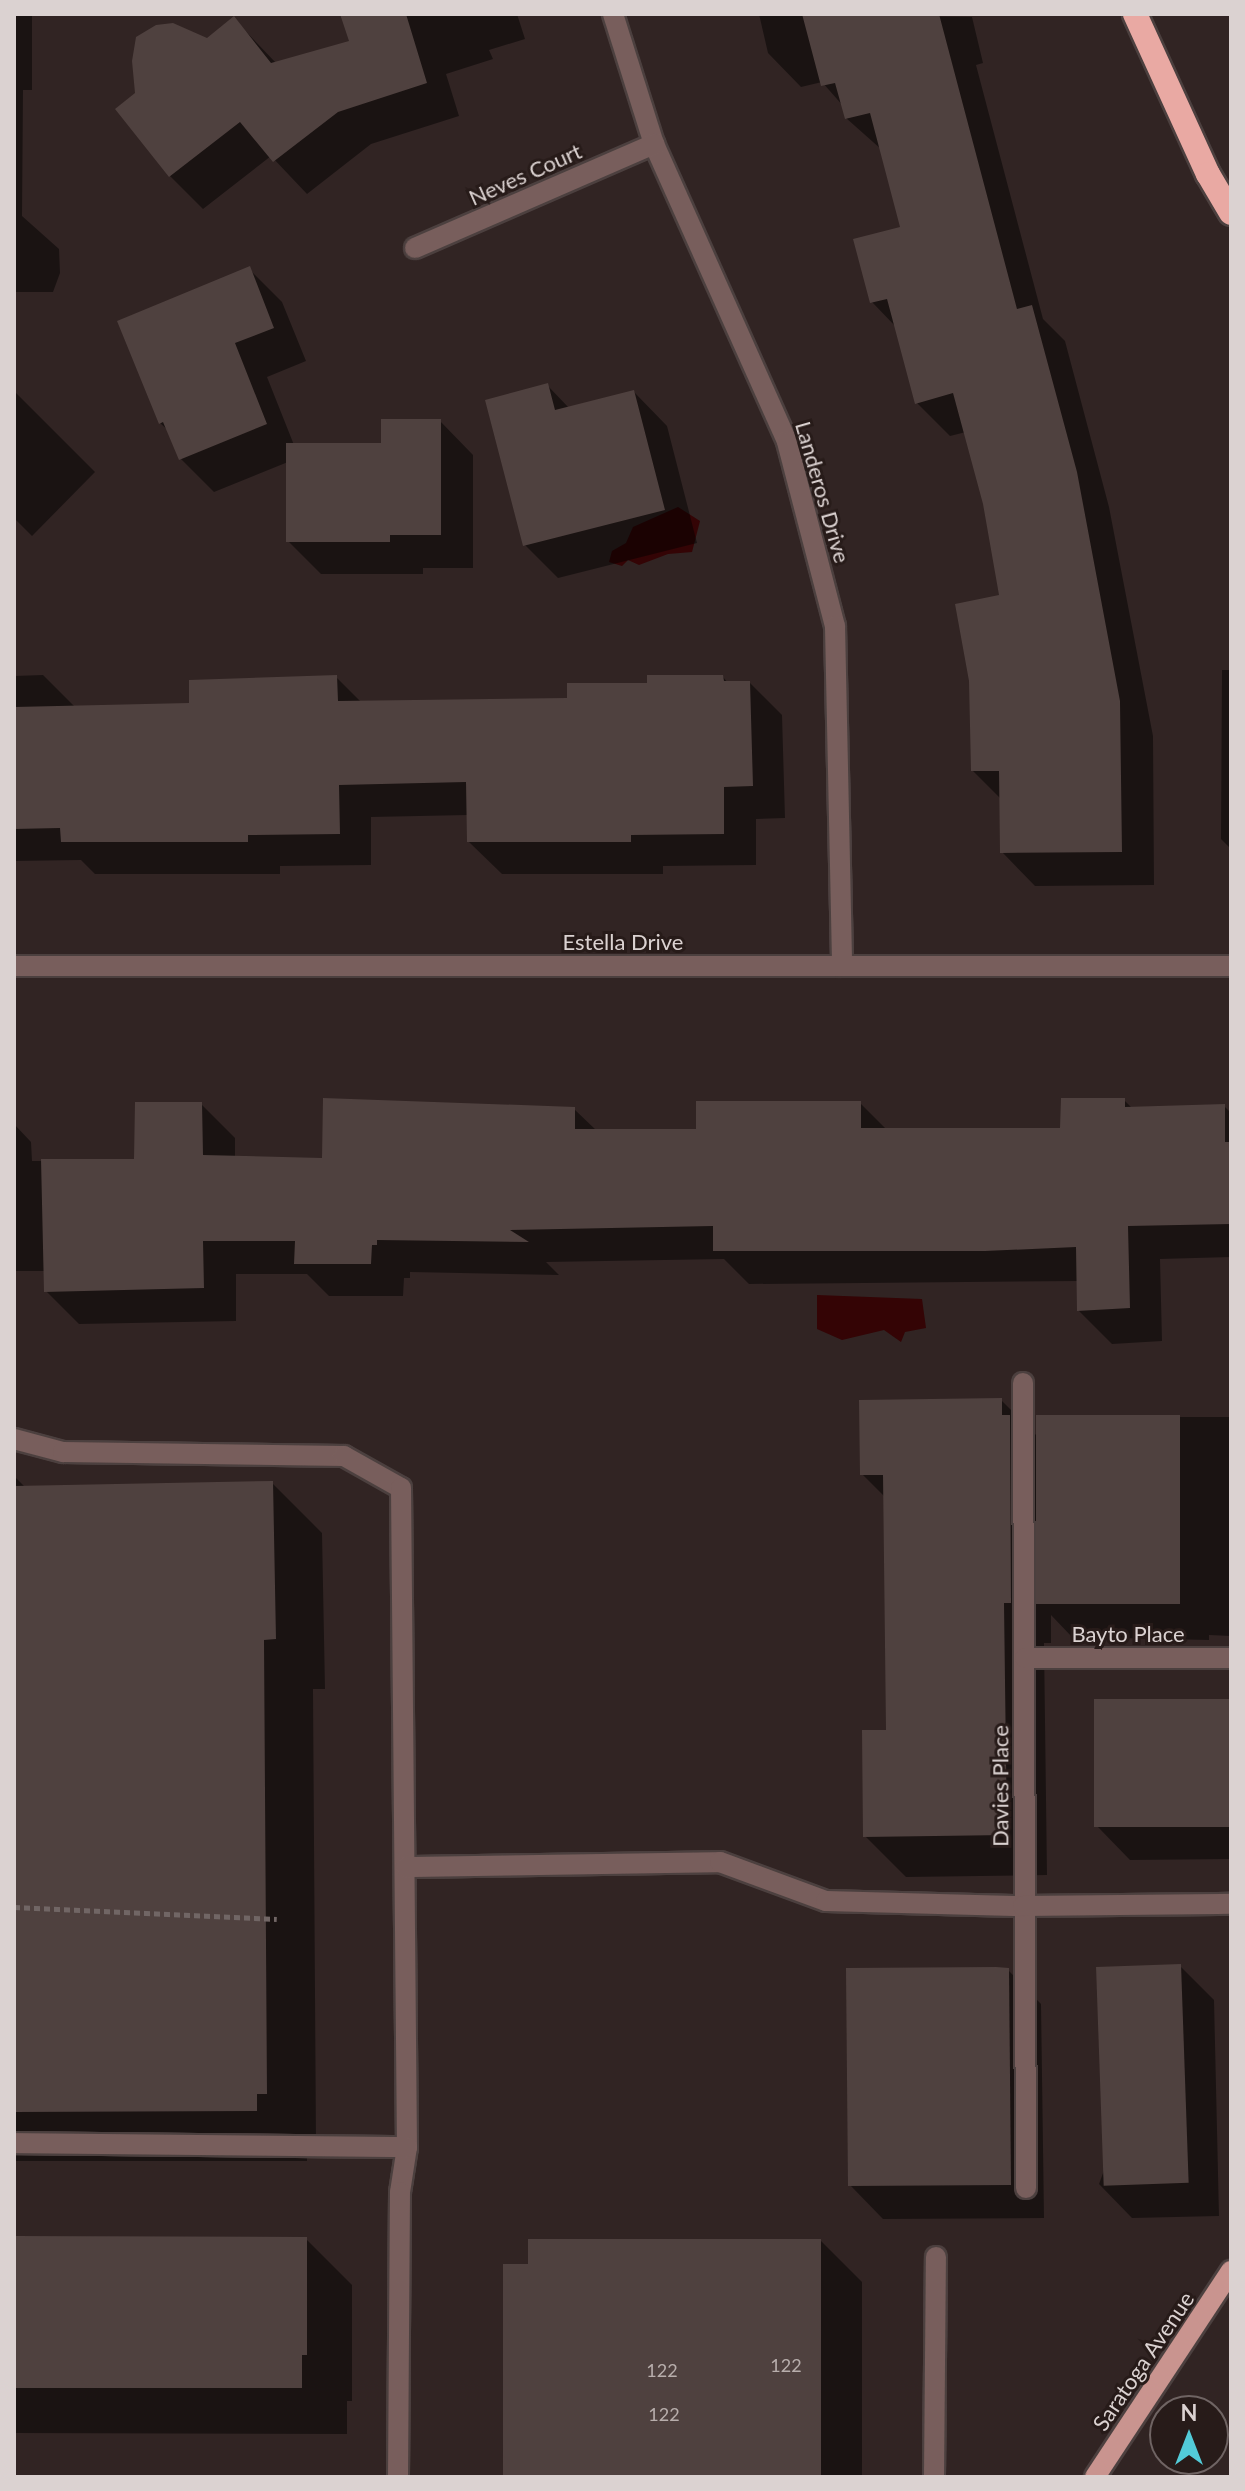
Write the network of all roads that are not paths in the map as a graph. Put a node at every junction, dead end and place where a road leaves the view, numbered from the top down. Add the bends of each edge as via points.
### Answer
1 (613, 14) edge
2 (1135, 14) edge
3 (654, 144) junction
4 (1231, 213) edge
5 (415, 248) dead end
6 (14, 966) edge
7 (842, 966) junction
8 (1231, 966) edge
9 (1023, 1383) dead end
10 (14, 1439) edge
11 (1025, 1658) junction
12 (1231, 1658) edge
13 (406, 1867) junction
14 (1231, 1904) edge
15 (1023, 1906) junction
16 (14, 2143) edge
17 (407, 2147) junction
18 (1026, 2188) dead end
19 (936, 2257) dead end
20 (1231, 2271) edge
21 (398, 2477) edge
22 (934, 2477) edge
23 (1095, 2477) edge

1 - 3 street, Landeros Drive
2 - 4 highway
3 - 5 street, Neves Court
3 - 7 street, Landeros Drive via 787,442 835,626
6 - 7 street, Estella Drive
7 - 8 street, Estella Drive
9 - 11 street, Davies Place
10 - 13 street via 63,1452 344,1456 401,1488
11 - 12 street, Bayto Place
11 - 15 street, Davies Place
13 - 15 street via 720,1862 826,1901
13 - 17 street
14 - 15 street
15 - 18 street, Davies Place
16 - 17 street
17 - 21 street via 400,2192
19 - 22 street
20 - 23 main road, Saratoga Avenue

